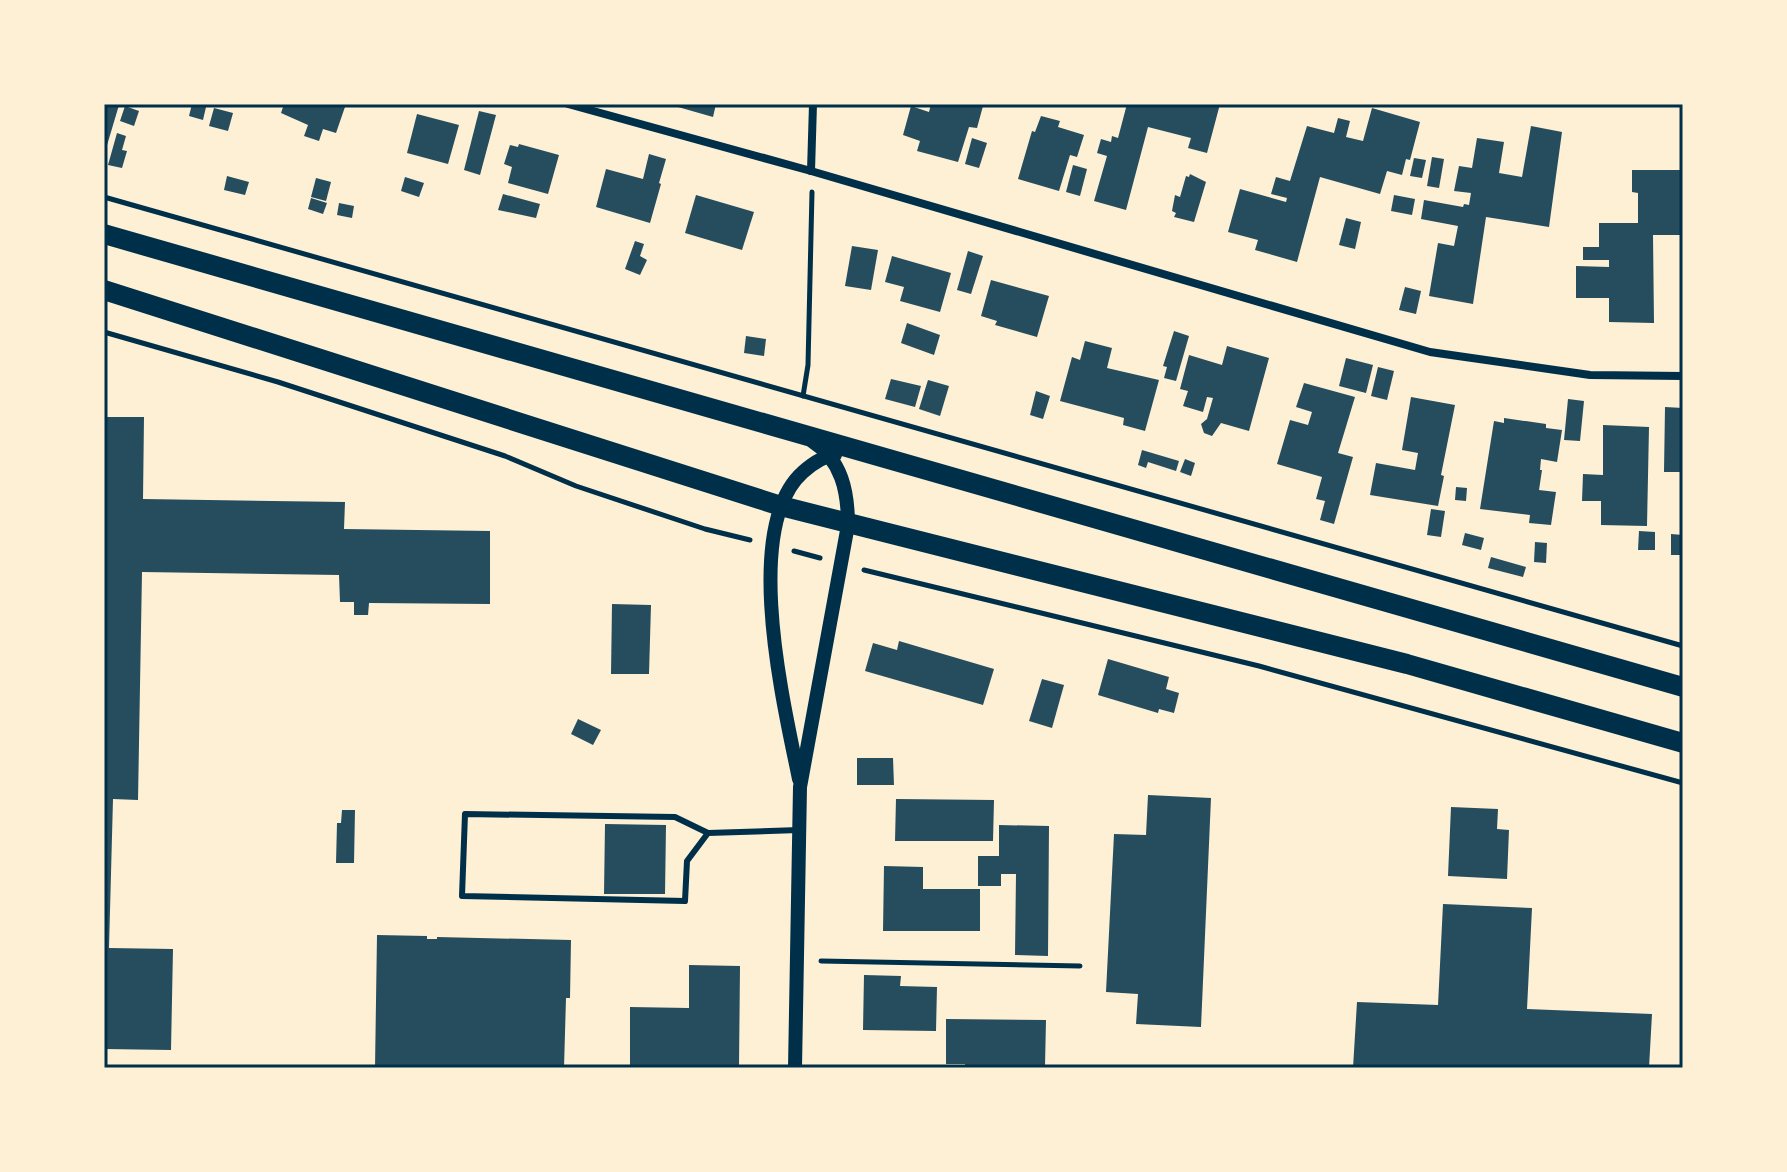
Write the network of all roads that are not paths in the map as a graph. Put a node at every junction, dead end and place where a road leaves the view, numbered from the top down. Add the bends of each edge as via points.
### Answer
1 (568, 104) edge
2 (813, 104) edge
3 (811, 171) junction
4 (104, 234) edge
5 (104, 290) edge
6 (1683, 376) edge
7 (803, 436) junction
8 (829, 455) junction
9 (874, 456) junction
10 (781, 506) junction
11 (848, 525) junction
12 (1683, 687) edge
13 (1683, 743) edge
14 (800, 787) junction
15 (799, 830) junction
16 (708, 833) junction
17 (795, 1068) edge

1 - 3 street
2 - 3 street
3 - 6 street via 1430,352 1590,375
4 - 7 main road
5 - 10 main road
7 - 8 street
7 - 9 main road
8 - 9 street
8 - 10 street via 793,481
8 - 11 street via 848,498
9 - 12 main road
10 - 11 main road
10 - 14 street via 770,545 777,669
11 - 13 main road via 1407,664
11 - 14 street
14 - 15 street
15 - 16 lane
15 - 17 street
16 - 16 lane via 675,817 465,814 462,896 685,901 687,861

